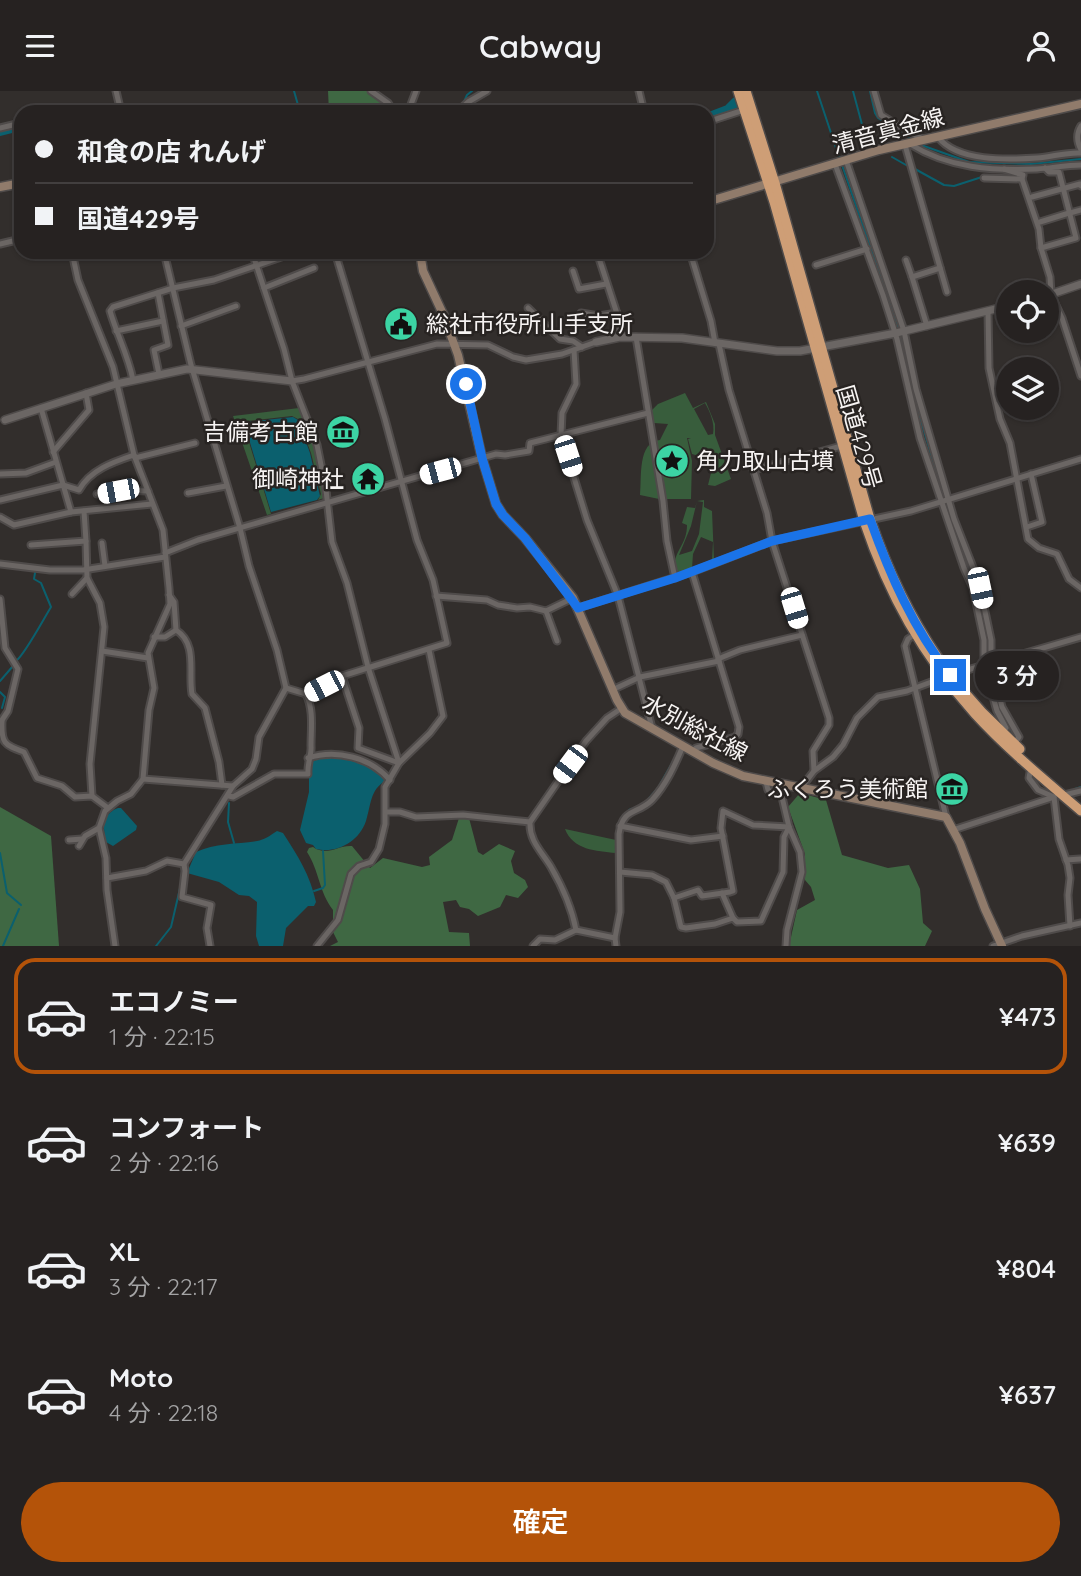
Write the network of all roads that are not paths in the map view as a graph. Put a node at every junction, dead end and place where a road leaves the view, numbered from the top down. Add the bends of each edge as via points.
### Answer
1 (371, 91) edge
2 (487, 91) edge
3 (874, 91) edge
4 (742, 92) edge
5 (1081, 104) edge
6 (389, 105) edge
7 (465, 105) edge
8 (746, 108) junction
9 (714, 119) edge
10 (1081, 126) edge
11 (938, 137) junction
12 (926, 140) junction
13 (909, 144) junction
14 (1081, 152) edge
15 (841, 162) junction
16 (996, 163) junction
17 (1081, 165) edge
18 (1045, 168) junction
19 (1004, 169) junction
20 (984, 178) dead end
21 (1022, 178) junction
22 (771, 184) junction
23 (1081, 186) edge
24 (1063, 188) junction
25 (1032, 197) dead end
26 (714, 200) edge
27 (1081, 210) edge
28 (1070, 213) junction
29 (1040, 222) dead end
30 (1079, 238) edge
31 (1042, 247) junction
32 (867, 249) junction
33 (74, 259) edge
34 (166, 259) edge
35 (254, 259) edge
36 (274, 259) edge
37 (337, 259) edge
38 (421, 259) edge
39 (599, 259) edge
40 (692, 259) edge
41 (906, 260) dead end
42 (256, 265) junction
43 (816, 265) dead end
44 (314, 268) dead end
45 (940, 268) junction
46 (573, 271) dead end
47 (912, 277) junction
48 (1050, 280) edge
49 (606, 284) junction
50 (1081, 284) edge
51 (173, 288) junction
52 (264, 288) junction
53 (947, 292) dead end
54 (1059, 292) edge
55 (158, 293) junction
56 (236, 306) dead end
57 (528, 308) dead end
58 (996, 309) edge
59 (988, 311) junction
60 (581, 313) dead end
61 (617, 313) junction
62 (1059, 313) edge
63 (163, 321) junction
64 (181, 326) junction
65 (927, 326) junction
66 (116, 331) junction
67 (899, 332) junction
68 (620, 337) junction
69 (636, 337) junction
70 (596, 342) joint
71 (454, 343) junction
72 (717, 343) junction
73 (582, 347) junction
74 (818, 348) junction
75 (574, 350) junction
76 (368, 362) junction
77 (192, 369) junction
78 (159, 374) junction
79 (1081, 376) edge
80 (134, 380) junction
81 (292, 381) junction
82 (116, 384) junction
83 (86, 393) junction
84 (41, 408) junction
85 (648, 413) junction
86 (2, 421) edge
87 (561, 435) junction
88 (195, 443) dead end
89 (845, 445) junction
90 (53, 452) junction
91 (135, 456) junction
92 (482, 458) junction
93 (1081, 459) edge
94 (56, 463) junction
95 (753, 470) junction
96 (0, 474) edge
97 (1031, 474) junction
98 (1016, 479) junction
99 (402, 481) junction
100 (63, 485) junction
101 (226, 485) junction
102 (148, 491) junction
103 (188, 493) dead end
104 (97, 495) dead end
105 (0, 499) edge
106 (945, 501) junction
107 (328, 502) junction
108 (152, 504) junction
109 (83, 510) junction
110 (71, 512) junction
111 (0, 517) edge
112 (867, 520) junction
113 (1027, 527) junction
114 (240, 528) junction
115 (86, 541) junction
116 (772, 541) junction
117 (102, 543) dead end
118 (31, 545) dead end
119 (165, 555) junction
120 (0, 564) edge
121 (105, 566) junction
122 (87, 569) junction
123 (692, 572) junction
124 (87, 578) junction
125 (675, 578) junction
126 (1081, 588) edge
127 (72, 594) dead end
128 (169, 595) junction
129 (618, 596) junction
130 (436, 597) junction
131 (573, 599) junction
132 (0, 600) edge
133 (578, 608) junction
134 (545, 611) junction
135 (176, 630) junction
136 (917, 633) junction
137 (802, 635) junction
138 (154, 637) junction
139 (1079, 638) edge
140 (557, 641) dead end
141 (1081, 647) edge
142 (429, 650) junction
143 (3, 651) edge
144 (102, 651) junction
145 (148, 658) junction
146 (719, 660) junction
147 (988, 663) junction
148 (368, 667) junction
149 (342, 676) junction
150 (947, 676) junction
151 (640, 677) junction
152 (916, 687) junction
153 (286, 688) junction
154 (612, 690) junction
155 (306, 694) junction
156 (622, 708) junction
157 (1, 722) edge
158 (652, 729) junction
159 (1002, 732) junction
160 (1014, 744) junction
161 (683, 746) junction
162 (693, 752) junction
163 (308, 758) junction
164 (399, 763) junction
165 (814, 771) junction
166 (143, 779) junction
167 (390, 780) junction
168 (766, 782) junction
169 (222, 785) junction
170 (233, 786) junction
171 (798, 788) junction
172 (1081, 791) edge
173 (92, 796) junction
174 (229, 796) junction
175 (1063, 796) junction
176 (782, 797) junction
177 (1081, 803) edge
178 (108, 808) junction
179 (1081, 811) edge
180 (386, 813) junction
181 (946, 817) junction
182 (530, 822) junction
183 (621, 826) junction
184 (789, 827) junction
185 (99, 828) junction
186 (953, 830) junction
187 (723, 836) junction
188 (69, 839) dead end
189 (1080, 859) edge
190 (1066, 860) junction
191 (184, 864) junction
192 (620, 872) junction
193 (107, 879) junction
194 (722, 893) junction
195 (674, 898) junction
196 (733, 918) junction
197 (1081, 923) edge
198 (1070, 926) junction
199 (576, 930) junction
200 (615, 938) junction
201 (998, 945) edge
202 (115, 946) edge
203 (211, 946) edge
204 (317, 946) edge
205 (533, 946) edge
206 (616, 946) edge
207 (786, 946) edge

1 - 6 street
2 - 7 street
3 - 12 street via 881,115
4 - 8 highway, 国道429号
5 - 11 main road, 清音真金線
8 - 9 street
8 - 22 highway, 国道429号
10 - 14 street via 1077,141
11 - 12 main road, 清音真金線
11 - 16 street via 960,153
12 - 13 main road, 清音真金線
13 - 15 main road, 清音真金線
13 - 16 street via 956,164
13 - 45 street
14 - 16 street
15 - 22 main road, 清音真金線
15 - 32 street
15 - 67 street
16 - 19 street
17 - 18 street
18 - 19 street
18 - 24 street via 1059,172
19 - 21 street
20 - 21 street
21 - 31 street
22 - 26 main road, 清音真金線
22 - 74 highway, 国道429号
23 - 24 street
24 - 25 street
24 - 28 street
27 - 28 street
28 - 29 street
28 - 30 street
30 - 31 street
31 - 48 street
32 - 43 street
32 - 67 street
33 - 82 street
34 - 51 street
35 - 42 street
36 - 42 street
37 - 76 street
38 - 71 main road, 水別総社線
39 - 49 street
40 - 72 street
41 - 47 street
42 - 51 street
42 - 52 street
44 - 52 street
45 - 47 street
45 - 53 street
46 - 49 street via 579,289
47 - 65 street
49 - 61 street
50 - 54 street
51 - 55 street
51 - 64 street
52 - 81 street
55 - 63 street
55 - 66 street via 113,307
56 - 64 street
57 - 73 street via 560,339
58 - 59 street
59 - 65 street
59 - 98 street via 989,368
60 - 61 street
61 - 68 street
62 - 79 street
63 - 66 street
63 - 78 street via 168,345 154,351
64 - 77 street
65 - 67 street
66 - 80 street
67 - 74 street
67 - 106 street
67 - 106 street via 911,405
68 - 69 street
68 - 70 street
69 - 72 street
69 - 85 street
70 - 73 street
71 - 75 street via 495,347 526,359
71 - 76 street
71 - 92 main road, 水別総社線
72 - 74 street via 785,352
72 - 95 street
73 - 75 street
74 - 89 highway, 国道429号
75 - 87 street via 576,384 562,413
76 - 81 street
76 - 99 street
77 - 78 street
77 - 81 street
77 - 101 street
78 - 80 street
80 - 82 street
81 - 107 street via 317,445
82 - 83 street
82 - 91 street
83 - 84 street
83 - 90 street via 89,410
84 - 86 street
84 - 90 street
85 - 87 street
85 - 125 street
87 - 92 street via 530,443 529,451
87 - 129 street via 587,520
88 - 91 street
89 - 95 street
89 - 112 highway, 国道429号
90 - 94 street
91 - 100 street via 85,478 79,490
91 - 102 street
92 - 99 street
92 - 131 main road, 水別総社線 via 503,515
93 - 97 street
94 - 96 street via 26,473
94 - 100 street
95 - 116 street
97 - 98 street
97 - 113 street via 1042,521
98 - 106 street
98 - 113 street
99 - 107 street
99 - 130 street
100 - 105 street
100 - 110 street
101 - 103 street
101 - 114 street
102 - 104 street
102 - 108 street
106 - 112 street
106 - 147 street via 980,588 991,640
107 - 114 street
107 - 148 street via 332,542
108 - 109 street
108 - 119 street via 163,530
109 - 110 street
109 - 115 street
110 - 111 street via 14,525
112 - 116 street
112 - 136 highway, 国道429号
113 - 126 street via 1031,543 1057,554 1069,579
114 - 119 street
114 - 153 street
115 - 118 street
115 - 122 street
116 - 123 street
116 - 137 street
117 - 121 street
119 - 121 street
119 - 128 street
120 - 122 street
121 - 122 street
122 - 124 street
123 - 125 street
123 - 146 street
124 - 127 street
124 - 144 street via 103,616
125 - 129 street
128 - 135 street via 174,602
128 - 138 street via 170,604
129 - 133 street
129 - 151 street
130 - 134 street via 487,600
130 - 142 street via 447,643
131 - 133 main road, 水別総社線
131 - 134 street
132 - 143 street
133 - 154 main road, 水別総社線
134 - 140 street
135 - 138 street
135 - 169 street via 188,641 192,694 205,708
136 - 150 highway, 国道429号
136 - 152 street via 905,643
137 - 146 street via 740,650
137 - 165 street via 830,721 813,751
138 - 145 street
139 - 141 street
139 - 147 street
142 - 148 street
142 - 164 street via 443,716
143 - 157 street via 15,663 18,677
144 - 145 street
144 - 173 street via 90,764
145 - 166 street via 154,688
146 - 151 street
146 - 162 street via 739,731 735,737
147 - 150 street
147 - 159 street via 997,711 1006,728
147 - 160 street via 1002,707 1019,737
148 - 149 street
148 - 164 street
149 - 155 street
149 - 164 street via 359,728 358,748
150 - 152 street
150 - 159 highway, 国道429号
150 - 175 highway, 国道429号 via 976,715
151 - 154 street
151 - 158 street
152 - 165 street via 875,698 833,757
152 - 181 street
153 - 155 street
153 - 170 street via 262,731 252,769
154 - 156 main road, 水別総社線
155 - 163 street via 311,711
156 - 158 main road, 水別総社線
156 - 182 street via 586,741
157 - 173 street via 3,740 24,752 37,778 62,786 75,797
158 - 161 main road, 水別総社線
159 - 160 highway, 国道429号
160 - 175 highway, 国道429号
161 - 162 main road, 水別総社線
161 - 183 street via 653,799 625,815
162 - 168 main road, 水別総社線 via 734,773
163 - 167 street via 330,753 356,758 380,769
163 - 174 street via 308,774 274,774
164 - 167 street
165 - 171 street
166 - 169 street
166 - 178 street via 131,794
167 - 180 street via 384,791
168 - 171 main road, 水別総社線
168 - 176 street via 768,790
169 - 170 street
170 - 174 street
171 - 176 street
171 - 181 main road, 水別総社線
172 - 175 street
173 - 178 street
174 - 191 street
175 - 177 highway, 国道429号
175 - 179 highway, 国道429号
175 - 186 street
175 - 190 street via 1059,839
176 - 184 street
178 - 185 street
180 - 182 street
180 - 204 street via 375,857 351,874 338,920
181 - 186 main road
182 - 199 street via 531,836 552,868
183 - 187 street via 691,839
183 - 192 street
184 - 187 street via 753,825 724,811
184 - 196 street via 784,838 783,872 761,921 737,922
184 - 207 street via 803,872
185 - 188 street via 81,843
185 - 193 street
186 - 201 main road
187 - 194 street via 733,891
189 - 190 street
190 - 198 street
191 - 193 street via 167,861 146,871
191 - 203 street via 181,897 211,905 207,928
192 - 195 street via 652,875 666,882
192 - 200 street
193 - 202 street
194 - 195 street via 702,896 698,890
194 - 196 street
195 - 196 street via 681,927
197 - 198 street
198 - 201 street
199 - 200 street
199 - 205 street via 555,940 540,939
200 - 206 street

